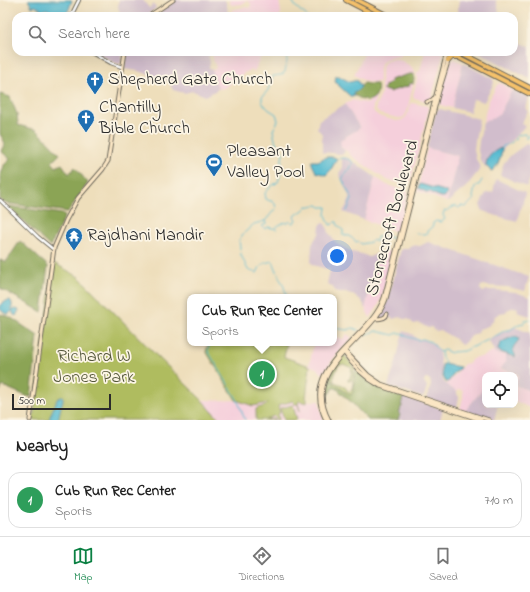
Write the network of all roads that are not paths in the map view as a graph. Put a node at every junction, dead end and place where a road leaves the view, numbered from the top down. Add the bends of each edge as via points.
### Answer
1 (79, 0) edge
2 (173, 0) edge
3 (346, 0) edge
4 (357, 0) edge
5 (73, 12) edge
6 (155, 12) edge
7 (369, 12) edge
8 (380, 12) edge
9 (99, 56) edge
10 (124, 56) edge
11 (448, 56) edge
12 (448, 56) edge
13 (468, 56) edge
14 (457, 57) joint
15 (448, 60) junction
16 (122, 67) junction
17 (530, 88) edge
18 (530, 94) edge
19 (435, 96) junction
20 (427, 102) dead end
21 (0, 200) edge
22 (54, 250) junction
23 (387, 314) dead end
24 (375, 319) junction
25 (344, 351) junction
26 (30, 420) edge
27 (327, 420) edge
28 (481, 420) edge
29 (489, 420) edge

1 - 5 street
2 - 6 main road
3 - 7 highway
4 - 8 highway
9 - 16 street
10 - 16 main road
11 - 15 main road, Stonecroft Boulevard
12 - 19 main road, Stonecroft Boulevard
13 - 17 highway
14 - 15 highway
14 - 18 highway
15 - 24 main road, Stonecroft Boulevard via 386,299
16 - 22 main road via 108,161 74,206
19 - 20 main road
19 - 25 main road, Stonecroft Boulevard via 383,302
21 - 22 street
22 - 26 main road
23 - 24 main road via 384,318
24 - 25 main road, Stonecroft Boulevard
25 - 27 main road, Stonecroft Boulevard via 329,367 321,386 320,403
25 - 28 main road via 366,377 380,386
25 - 29 main road via 381,384

